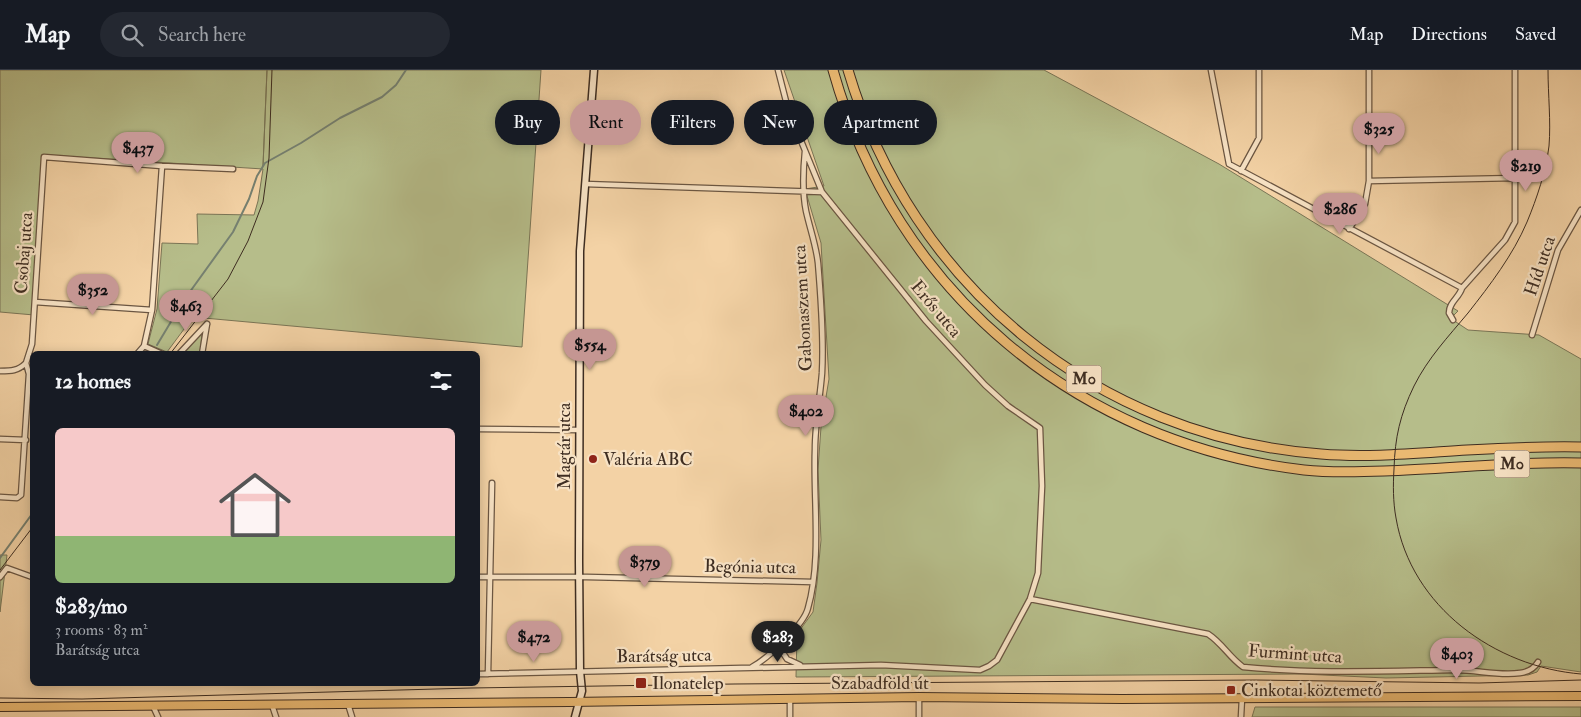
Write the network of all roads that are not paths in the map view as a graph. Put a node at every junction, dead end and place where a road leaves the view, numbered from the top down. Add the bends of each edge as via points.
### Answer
1 (594, 70) edge
2 (778, 70) edge
3 (833, 70) edge
4 (848, 70) edge
5 (1211, 70) edge
6 (1259, 70) edge
7 (1368, 70) edge
8 (1515, 70) edge
9 (806, 151) junction
10 (162, 166) junction
11 (233, 169) dead end
12 (1241, 171) junction
13 (1516, 178) junction
14 (1369, 180) junction
15 (585, 184) junction
16 (803, 192) junction
17 (822, 192) junction
18 (1581, 210) edge
19 (1349, 229) junction
20 (1462, 288) junction
21 (35, 302) junction
22 (152, 310) junction
23 (1453, 320) dead end
24 (1532, 335) dead end
25 (144, 346) junction
26 (140, 351) edge
27 (155, 351) edge
28 (182, 351) edge
29 (202, 351) edge
30 (26, 363) junction
31 (0, 370) edge
32 (480, 428) edge
33 (579, 430) junction
34 (0, 439) edge
35 (26, 440) junction
36 (1581, 447) edge
37 (1581, 463) edge
38 (492, 483) dead end
39 (0, 497) edge
40 (30, 576) edge
41 (0, 577) edge
42 (480, 577) edge
43 (490, 577) junction
44 (580, 578) junction
45 (813, 582) junction
46 (1030, 599) junction
47 (785, 639) junction
48 (997, 660) joint
49 (1538, 662) dead end
50 (804, 667) junction
51 (751, 668) junction
52 (580, 671) junction
53 (480, 674) edge
54 (488, 674) junction
55 (1581, 696) edge
56 (919, 697) junction
57 (790, 698) junction
58 (1242, 698) junction
59 (579, 702) junction
60 (348, 704) junction
61 (272, 705) junction
62 (153, 706) junction
63 (0, 707) edge
64 (158, 717) edge
65 (276, 717) edge
66 (352, 717) edge
67 (575, 717) edge
68 (790, 717) edge
69 (919, 717) edge
70 (1240, 717) edge

1 - 15 street, Magtár utca
2 - 9 street via 788,109
3 - 37 highway, M0 via 850,123 878,182 900,221 944,280 1031,364 1112,413 1171,439 1206,450 1305,470 1360,472
4 - 36 highway, M0 via 885,166 904,201 950,265 1020,334 1107,393 1190,428 1236,442 1279,450 1359,456 1539,446
5 - 12 street via 1229,164
6 - 12 street via 1258,138
7 - 14 street
8 - 13 street
9 - 16 street, Gabonaszem utca
9 - 17 street
10 - 11 street
10 - 21 street, Csobaj utca via 44,156
10 - 22 street
12 - 19 street
13 - 14 street
13 - 20 street via 1516,212 1512,230
14 - 19 street via 1365,204
15 - 16 street
15 - 33 street, Magtár utca via 580,252
16 - 17 street
16 - 45 street, Gabonaszem utca via 818,263 822,341 814,448 816,541
17 - 46 street, Erős utca via 926,321 997,396 1040,428 1042,486 1038,573
18 - 24 street, Híd utca via 1558,250
19 - 20 street
20 - 23 street via 1449,308 1449,316
21 - 22 street
21 - 30 street, Csobaj utca via 32,344
22 - 25 street
25 - 26 street
25 - 27 street
28 - 29 street via 207,324
30 - 31 street via 13,371
30 - 35 street, Csobaj utca via 29,374
32 - 33 street
33 - 44 street, Magtár utca
34 - 35 street
35 - 39 street, Csobaj utca via 21,495 17,498
38 - 43 street
40 - 41 street via 7,568
42 - 43 street, Begónia utca
43 - 44 street, Begónia utca
43 - 54 street
44 - 45 street, Begónia utca
44 - 52 street, Magtár utca
45 - 47 street, Gabonaszem utca via 808,610 794,632
46 - 48 street, Erős utca
46 - 49 street, Furmint utca via 1208,634 1243,667 1472,670 1493,674 1527,672
47 - 50 street via 783,653 786,659
47 - 51 street, Gabonaszem utca
48 - 50 street, Barátság utca via 980,670 881,665
50 - 51 street, Barátság utca
51 - 52 street, Barátság utca
52 - 54 street, Barátság utca
52 - 59 street, Magtár utca via 582,691
53 - 54 street, Barátság utca
55 - 58 main road, Szabadföld út
56 - 57 main road, Szabadföld út
56 - 58 main road, Szabadföld út
56 - 69 street
57 - 59 main road, Szabadföld út
57 - 68 street
58 - 70 street
59 - 60 main road, Szabadföld út
59 - 67 street, Magtár utca
60 - 61 main road, Szabadföld út
60 - 66 street
61 - 62 main road, Szabadföld út
61 - 65 street
62 - 63 main road, Szabadföld út
62 - 64 street

